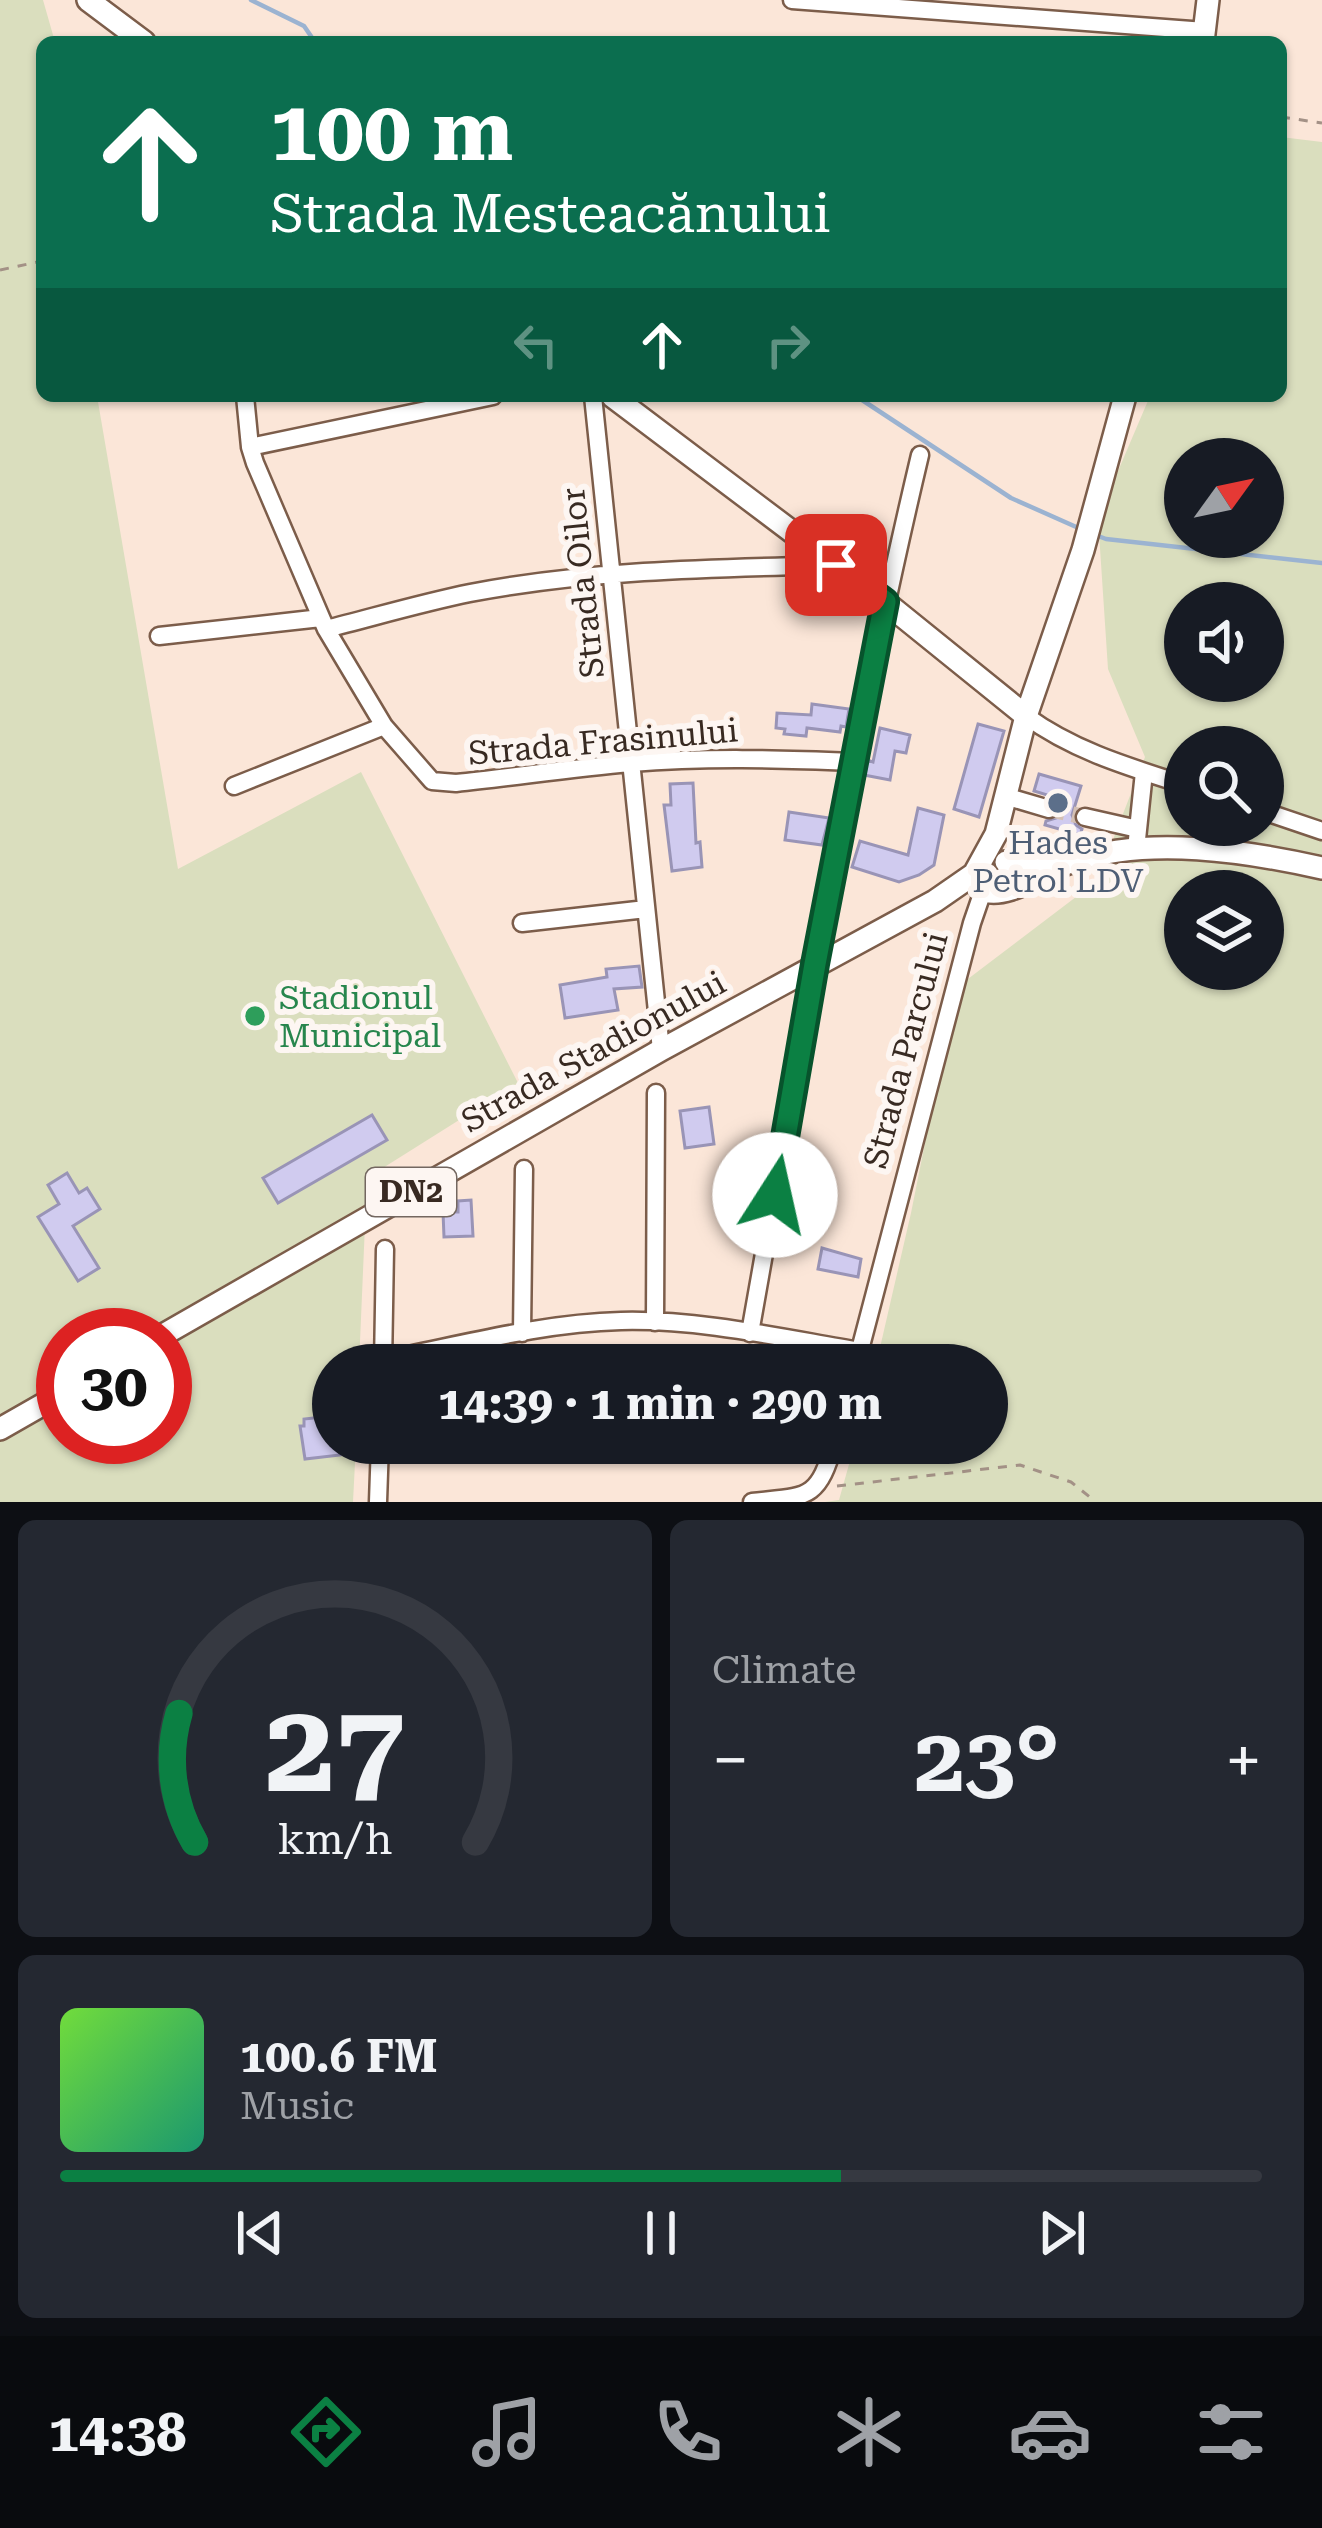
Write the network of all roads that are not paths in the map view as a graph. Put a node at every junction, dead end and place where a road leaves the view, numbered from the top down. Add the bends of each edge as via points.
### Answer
1 (88, 0) edge
2 (792, 0) edge
3 (1208, 0) edge
4 (135, 36) edge
5 (1179, 36) edge
6 (1200, 36) edge
7 (246, 402) edge
8 (464, 402) edge
9 (594, 402) edge
10 (620, 402) edge
11 (1123, 402) edge
12 (250, 447) junction
13 (920, 455) dead end
14 (836, 565) junction
15 (612, 574) junction
16 (885, 602) junction
17 (324, 623) junction
18 (159, 636) dead end
19 (1026, 716) junction
20 (384, 726) junction
21 (854, 762) junction
22 (631, 763) junction
23 (1144, 772) junction
24 (1164, 778) edge
25 (233, 786) dead end
26 (1005, 796) junction
27 (1049, 808) tunnel mouth
28 (1085, 817) tunnel mouth
29 (1284, 818) edge
30 (1322, 831) edge
31 (1137, 839) junction
32 (1322, 868) edge
33 (990, 875) junction
34 (646, 909) junction
35 (522, 923) dead end
36 (815, 964) junction
37 (661, 1050) junction
38 (656, 1094) dead end
39 (524, 1169) dead end
40 (385, 1249) dead end
41 (192, 1318) edge
42 (655, 1322) junction
43 (522, 1333) junction
44 (750, 1333) junction
45 (383, 1344) edge
46 (471, 1344) edge
47 (798, 1344) edge
48 (862, 1344) edge
49 (36, 1408) edge
50 (0, 1429) edge
51 (379, 1464) edge
52 (828, 1464) edge
53 (378, 1502) edge
54 (752, 1502) edge

1 - 4 main road
2 - 5 street
3 - 6 main road
7 - 12 street, Strada Frasinului
8 - 12 street
9 - 15 street, Strada Oilor
10 - 14 main road
11 - 19 main road, Strada Parcului
12 - 17 street, Strada Frasinului
13 - 16 street
14 - 15 street
14 - 16 main road
15 - 17 street
15 - 22 street, Strada Oilor
16 - 19 main road
16 - 21 street
17 - 18 street
17 - 20 street, Strada Frasinului
19 - 23 street via 1054,736
19 - 26 main road, Strada Parcului
20 - 22 street, Strada Frasinului via 438,783
20 - 25 street
21 - 22 street, Strada Frasinului
21 - 36 street
22 - 34 street, Strada Oilor
23 - 24 street
23 - 31 street
26 - 27 street
26 - 33 main road, Strada Parcului
28 - 31 street
29 - 30 street
31 - 32 main road, DN2
31 - 33 main road, DN2
33 - 36 main road, Strada Stadionului / DN2
33 - 48 street, Strada Parcului
34 - 35 street
34 - 37 street, Strada Oilor
36 - 37 main road, Strada Stadionului / DN2
36 - 44 street
37 - 41 main road, Strada Stadionului / DN2
38 - 42 street
39 - 43 street
40 - 45 street
42 - 43 street
42 - 44 street
43 - 46 street
44 - 47 street
49 - 50 main road
51 - 53 street
52 - 54 street via 802,1496

